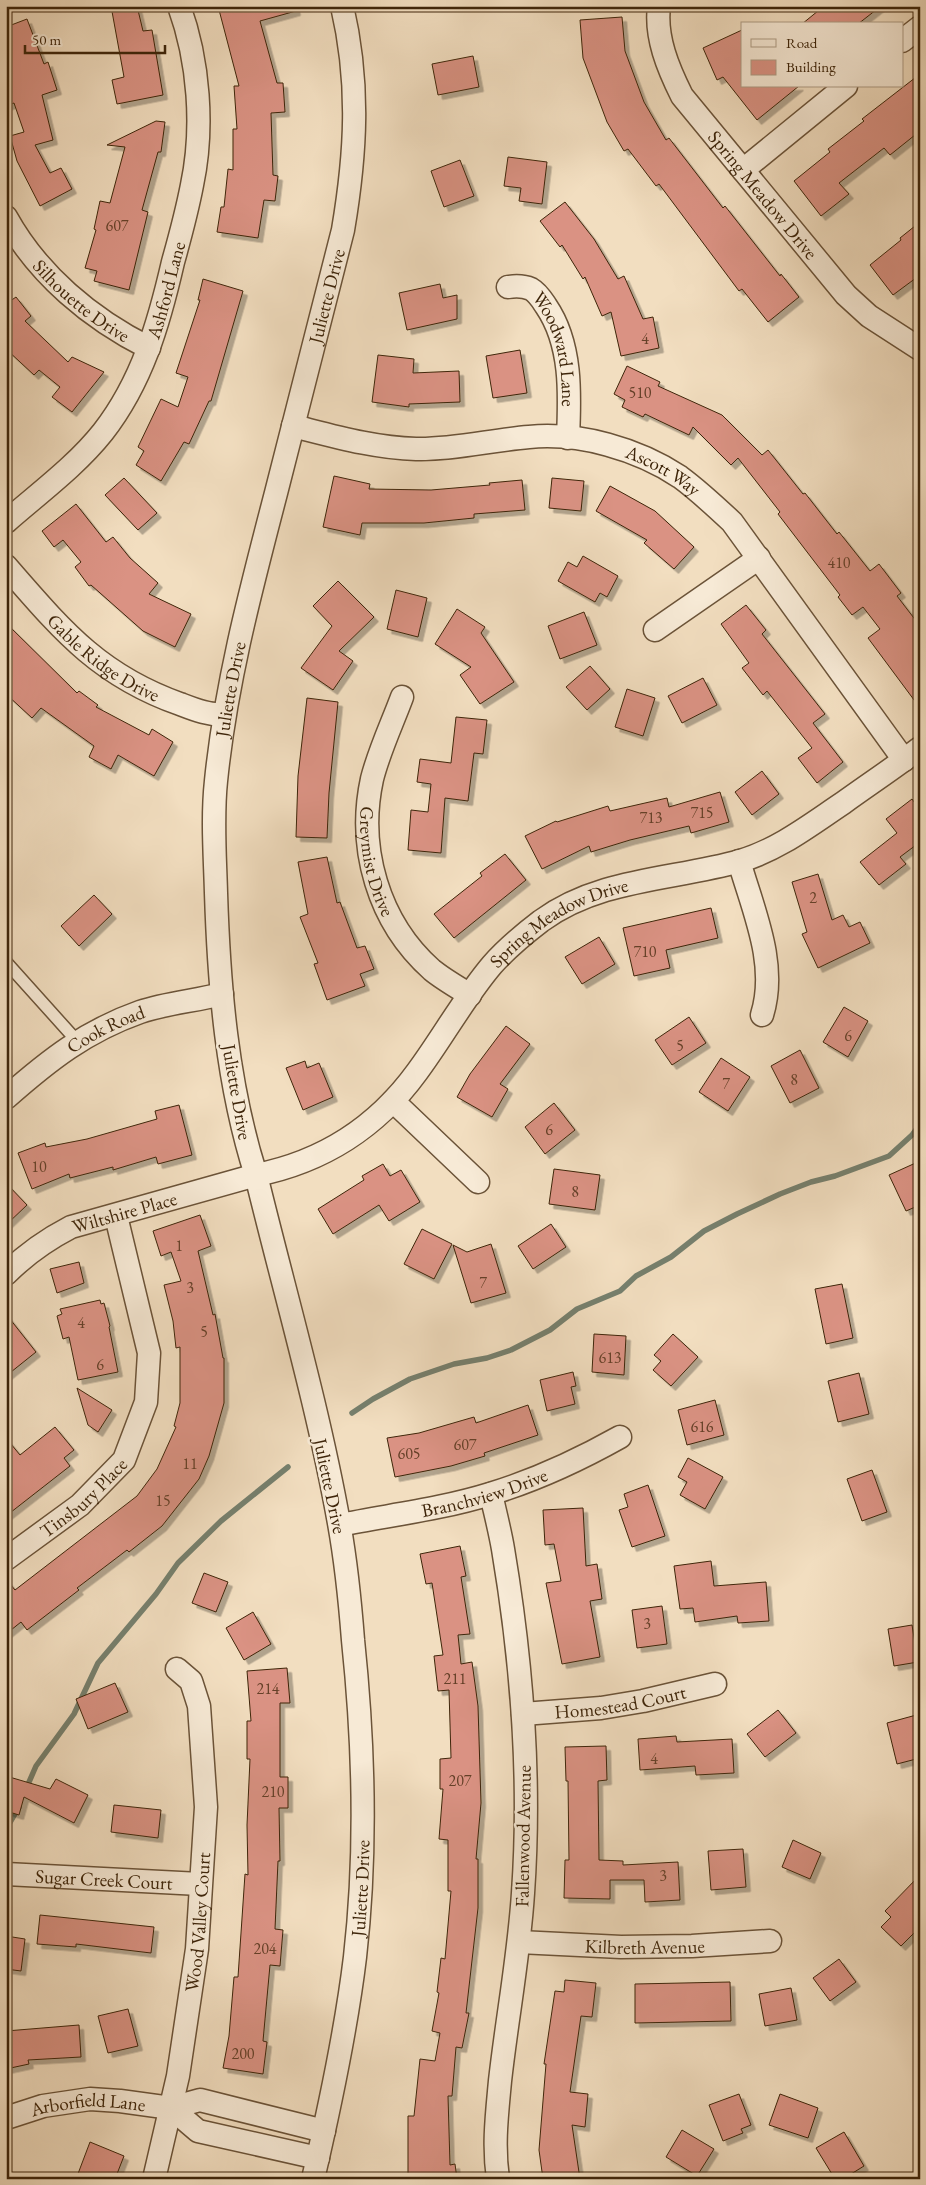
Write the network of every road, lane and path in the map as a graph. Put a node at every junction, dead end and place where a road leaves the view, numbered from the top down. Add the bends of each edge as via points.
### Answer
1 (179, 6) edge
2 (342, 6) edge
3 (659, 6) edge
4 (920, 27) edge
5 (904, 39) edge
6 (844, 88) edge
7 (743, 170) junction
8 (6, 217) edge
9 (508, 287) dead end
10 (919, 347) edge
11 (149, 348) junction
12 (293, 426) junction
13 (568, 438) junction
14 (6, 522) edge
15 (759, 558) junction
16 (6, 566) edge
17 (655, 630) dead end
18 (402, 697) dead end
19 (224, 714) junction
20 (912, 754) edge
21 (739, 861) junction
22 (6, 962) edge
23 (222, 994) junction
24 (470, 995) junction
25 (762, 1014) dead end
26 (78, 1041) junction
27 (6, 1098) edge
28 (393, 1101) junction
29 (256, 1175) junction
30 (478, 1182) dead end
31 (116, 1216) junction
32 (6, 1274) edge
33 (620, 1437) dead end
34 (491, 1494) junction
35 (340, 1525) junction
36 (6, 1559) edge
37 (178, 1669) dead end
38 (714, 1684) dead end
39 (523, 1714) junction
40 (6, 1874) edge
41 (200, 1884) junction
42 (770, 1940) dead end
43 (519, 1942) junction
44 (171, 2108) junction
45 (6, 2118) edge
46 (324, 2131) junction
47 (316, 2168) edge
48 (154, 2179) edge
49 (498, 2179) edge

1 - 11 street, Ashford Lane via 192,55 197,98 197,143 192,184
2 - 12 street, Juliette Drive via 354,80 352,180 343,230
3 - 7 street, Spring Meadow Drive via 657,20 661,42 669,70 682,96
4 - 5 street
6 - 7 street
7 - 10 street, Spring Meadow Drive via 846,295 869,316
8 - 11 street, Silhouette Drive via 17,237 64,291 94,315
9 - 13 street, Woodward Lane via 530,289 538,294 562,343 570,396
11 - 14 street, Ashford Lane via 125,399 103,432 77,461
12 - 13 street, Ascott Way via 357,442 416,449 532,436
12 - 19 street, Juliette Drive via 239,633
13 - 15 street, Ascott Way via 615,447 678,476 732,522
15 - 17 street
15 - 20 street, Ascott Way
16 - 19 street, Gable Ridge Drive via 63,631 96,661 158,697 194,709
18 - 24 street, Greymist Drive via 373,777 367,830 370,860 377,888 391,919 409,946 432,970
19 - 23 street, Juliette Drive via 216,785 215,843 217,948
20 - 21 street, Spring Meadow Drive via 797,835 766,852
21 - 24 street, Spring Meadow Drive via 632,882 572,903 518,939 492,964
21 - 25 street via 766,957 768,980
22 - 26 lane
23 - 26 street, Cook Road via 141,1012 104,1026
23 - 29 street, Juliette Drive via 231,1071 244,1137
24 - 28 street, Spring Meadow Drive via 417,1073
26 - 27 street, Cook Road via 46,1063
28 - 29 street, Spring Meadow Drive via 372,1123 349,1139 317,1156
28 - 30 street
29 - 31 street, Wiltshire Place
29 - 35 street, Juliette Drive
31 - 32 street, Wiltshire Place via 71,1228 49,1238 27,1253
31 - 36 street, Tinsbury Place via 149,1353 146,1402 124,1460 80,1505
33 - 34 street, Branchview Drive via 533,1479
34 - 35 street, Branchview Drive
34 - 39 street, Fallenwood Avenue via 506,1566
35 - 46 street, Juliette Drive via 359,1700 363,1788 361,1880 355,1957
37 - 41 street, Wood Valley Court via 191,1681 199,1706 206,1807
38 - 39 street, Homestead Court via 601,1708
39 - 43 street, Fallenwood Avenue via 525,1805
40 - 41 street, Sugar Creek Court
41 - 44 street, Wood Valley Court via 197,1949
42 - 43 street, Kilbreth Avenue via 621,1947
43 - 49 street, Fallenwood Avenue via 503,2049 495,2133
44 - 45 street, Arborfield Lane via 90,2099 43,2106
44 - 46 street, Arborfield Lane via 200,2100
44 - 47 street, Arborfield Lane via 198,2131
44 - 48 street, Wood Valley Court
46 - 47 street, Juliette Drive

